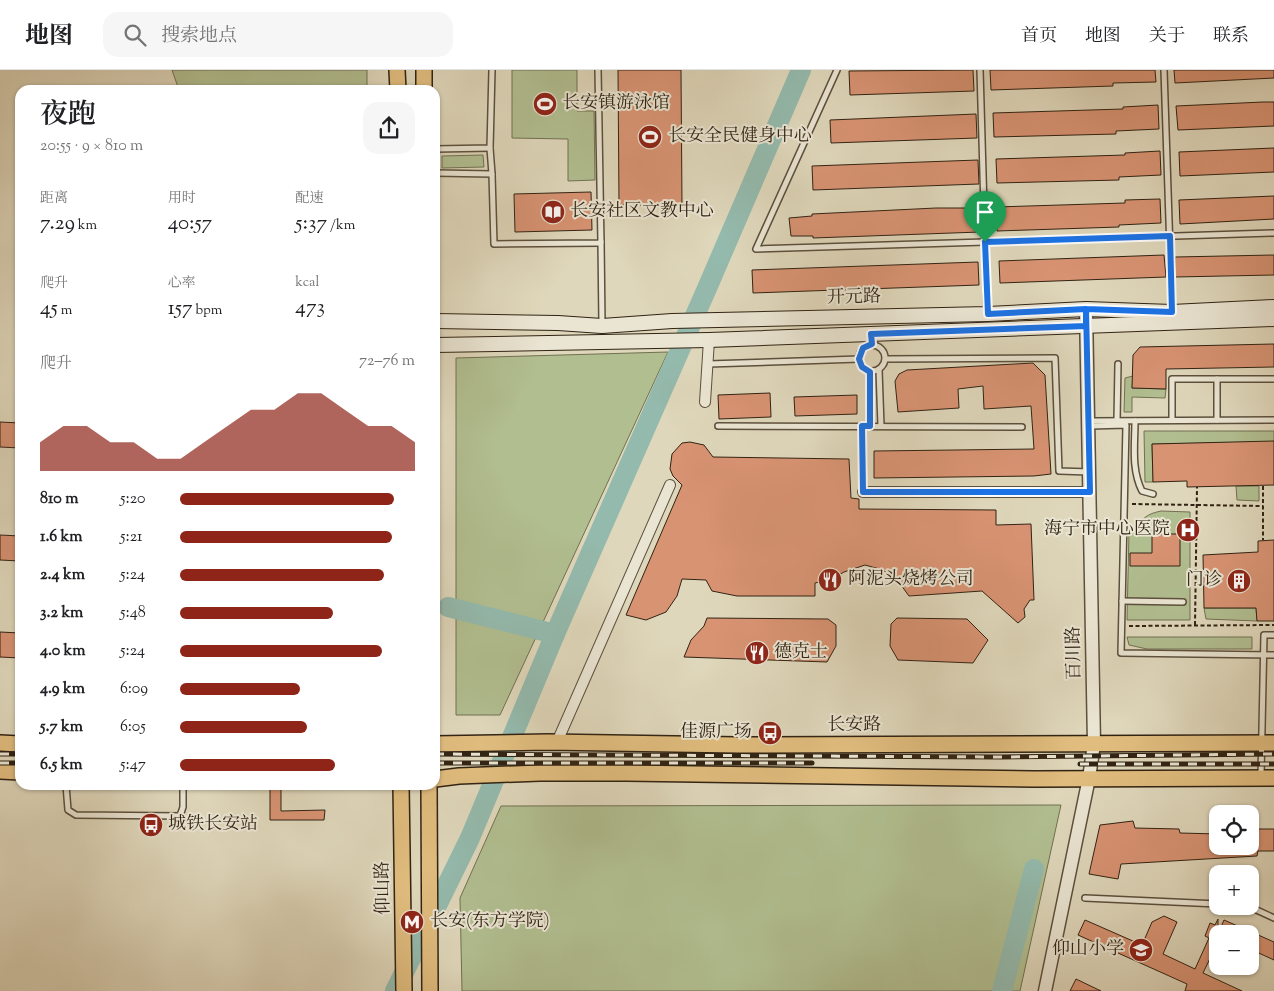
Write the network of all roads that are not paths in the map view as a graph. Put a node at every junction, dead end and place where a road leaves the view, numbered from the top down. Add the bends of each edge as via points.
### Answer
1 (398, 70) edge
2 (424, 70) edge
3 (492, 70) edge
4 (598, 70) edge
5 (837, 70) edge
6 (980, 70) edge
7 (1164, 70) edge
8 (398, 85) edge
9 (424, 85) edge
10 (490, 148) junction
11 (440, 149) edge
12 (440, 173) edge
13 (492, 174) junction
14 (1274, 233) edge
15 (1170, 236) junction
16 (600, 239) junction
17 (985, 242) junction
18 (1274, 307) edge
19 (1086, 309) junction
20 (1172, 312) junction
21 (988, 314) junction
22 (1274, 319) edge
23 (440, 321) edge
24 (602, 326) junction
25 (1086, 326) junction
26 (871, 339) junction
27 (704, 340) junction
28 (440, 345) edge
29 (859, 359) junction
30 (886, 359) junction
31 (708, 364) junction
32 (1118, 364) dead end
33 (879, 370) junction
34 (870, 372) junction
35 (1217, 379) junction
36 (1274, 379) edge
37 (706, 402) dead end
38 (1135, 420) junction
39 (1172, 420) junction
40 (1217, 420) junction
41 (1274, 420) edge
42 (1117, 421) junction
43 (1089, 423) junction
44 (718, 426) dead end
45 (862, 426) junction
46 (870, 426) junction
47 (881, 426) junction
48 (1022, 427) dead end
49 (1090, 472) junction
50 (670, 485) dead end
51 (863, 492) joint
52 (1090, 492) junction
53 (1153, 494) dead end
54 (1122, 601) junction
55 (1183, 602) dead end
56 (1274, 635) edge
57 (1264, 655) junction
58 (1274, 655) edge
59 (552, 742) junction
60 (0, 743) edge
61 (1268, 743) edge
62 (15, 744) edge
63 (440, 744) edge
64 (1094, 744) junction
65 (0, 771) edge
66 (15, 772) edge
67 (440, 778) edge
68 (1089, 778) junction
69 (1267, 778) edge
70 (66, 790) edge
71 (183, 790) edge
72 (401, 790) edge
73 (429, 790) edge
74 (1085, 898) dead end
75 (1209, 904) edge
76 (1259, 911) edge
77 (1274, 918) edge
78 (404, 991) edge
79 (430, 991) edge
80 (1045, 991) edge

1 - 8 main road
2 - 9 main road
3 - 10 lane
4 - 16 lane
5 - 17 lane via 756,249
6 - 17 lane
7 - 15 lane
10 - 11 lane
10 - 13 lane
12 - 13 lane
13 - 16 lane via 494,244 601,243
14 - 15 lane
15 - 17 lane
15 - 20 lane
16 - 24 lane
17 - 21 lane
18 - 20 main road, 开元路
19 - 20 main road, 开元路
19 - 21 main road, 开元路
19 - 25 street, 百川路
21 - 24 main road, 开元路 via 672,321
22 - 25 main road, 开元路
23 - 24 main road, 开元路
25 - 26 main road, 开元路
25 - 43 street, 百川路
26 - 27 main road, 开元路
26 - 29 lane
26 - 30 lane
27 - 28 main road, 开元路
27 - 31 street
29 - 31 lane
29 - 34 lane via 862,367
30 - 33 lane
30 - 49 lane via 1055,358 1059,471
31 - 37 street
32 - 42 lane
33 - 34 lane
33 - 47 lane
34 - 46 lane
35 - 36 lane
35 - 39 lane via 1172,379
35 - 40 lane
38 - 39 lane
38 - 42 lane
38 - 53 lane via 1137,481 1142,491
39 - 40 lane
40 - 41 lane
42 - 43 lane
43 - 49 street, 百川路
43 - 54 lane via 1126,425
44 - 45 lane
45 - 46 lane
45 - 51 lane
46 - 47 lane
47 - 48 lane
49 - 52 street, 百川路
50 - 59 street
51 - 52 street
52 - 64 street, 百川路
54 - 55 lane
54 - 57 lane via 1121,653
56 - 57 lane via 1264,635
57 - 58 lane
57 - 61 lane
59 - 63 main road, 长安路
59 - 64 main road, 长安路
60 - 62 main road
61 - 64 main road, 长安路
61 - 69 lane
64 - 68 street, 百川路
65 - 66 main road
67 - 68 main road via 540,773
68 - 69 main road
68 - 80 street, 百川路
70 - 71 lane via 68,810 76,815 171,816 182,813
72 - 78 main road, 仰山路
73 - 79 main road
74 - 75 lane
76 - 77 lane

